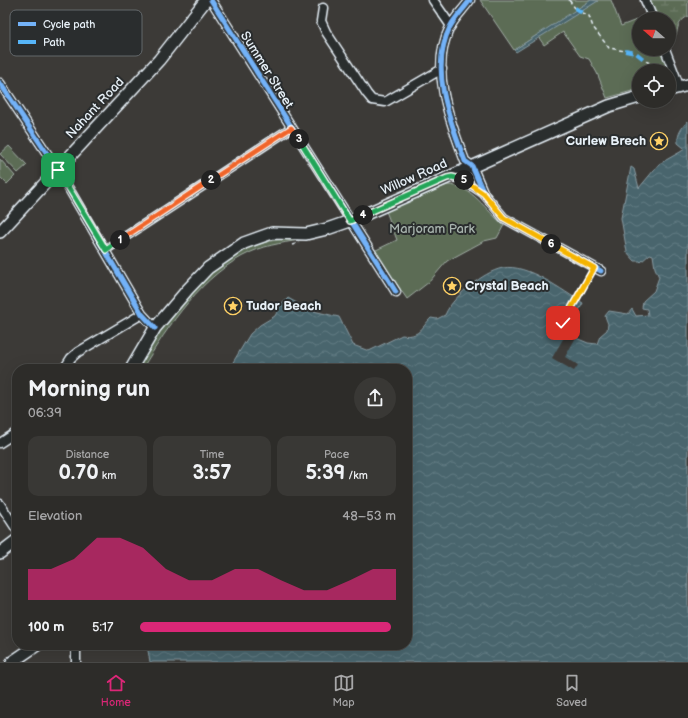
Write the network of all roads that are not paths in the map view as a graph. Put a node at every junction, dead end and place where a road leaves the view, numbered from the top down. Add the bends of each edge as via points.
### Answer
1 (206, 0) edge
2 (211, 0) edge
3 (434, 0) edge
4 (470, 0) edge
5 (646, 0) edge
6 (323, 8) dead end
7 (650, 12) edge
8 (451, 26) junction
9 (668, 56) edge
10 (442, 69) junction
11 (0, 83) edge
12 (684, 86) edge
13 (632, 99) edge
14 (291, 128) junction
15 (472, 166) junction
16 (58, 170) junction
17 (447, 178) junction
18 (484, 194) junction
19 (350, 221) junction
20 (0, 232) edge
21 (106, 250) junction
22 (597, 270) joint
23 (396, 292) dead end
24 (142, 314) junction
25 (563, 323) dead end
26 (155, 328) junction
27 (67, 364) edge
28 (134, 364) edge
29 (12, 435) edge
30 (0, 443) edge
31 (0, 504) edge
32 (12, 522) edge
33 (12, 544) edge
34 (0, 553) edge
35 (30, 650) edge
36 (76, 650) edge
37 (12, 662) edge
38 (76, 662) edge

1 - 16 main road, Nahant Road via 159,60
2 - 14 street, Summer Street
3 - 8 street
4 - 8 street
5 - 7 street
6 - 10 street via 321,20 326,32 372,100 385,102
8 - 10 street via 444,46
9 - 12 street
10 - 15 street via 446,109 465,161
11 - 16 street
13 - 15 main road, Willow Road via 609,106
14 - 19 street, Summer Street
14 - 21 street
15 - 17 main road, Willow Road
15 - 18 street
16 - 20 main road, Nahant Road
16 - 21 street
17 - 18 street via 460,178
17 - 19 main road, Willow Road
18 - 22 street via 504,218
19 - 23 street, Summer Street
19 - 26 main road, Willow Road via 306,234 272,233 244,243 208,268
21 - 24 street
22 - 25 lane
24 - 26 street
24 - 27 street via 78,352
26 - 28 main road, Willow Road
29 - 30 street
31 - 32 street
33 - 34 main road
35 - 37 main road
36 - 38 street

